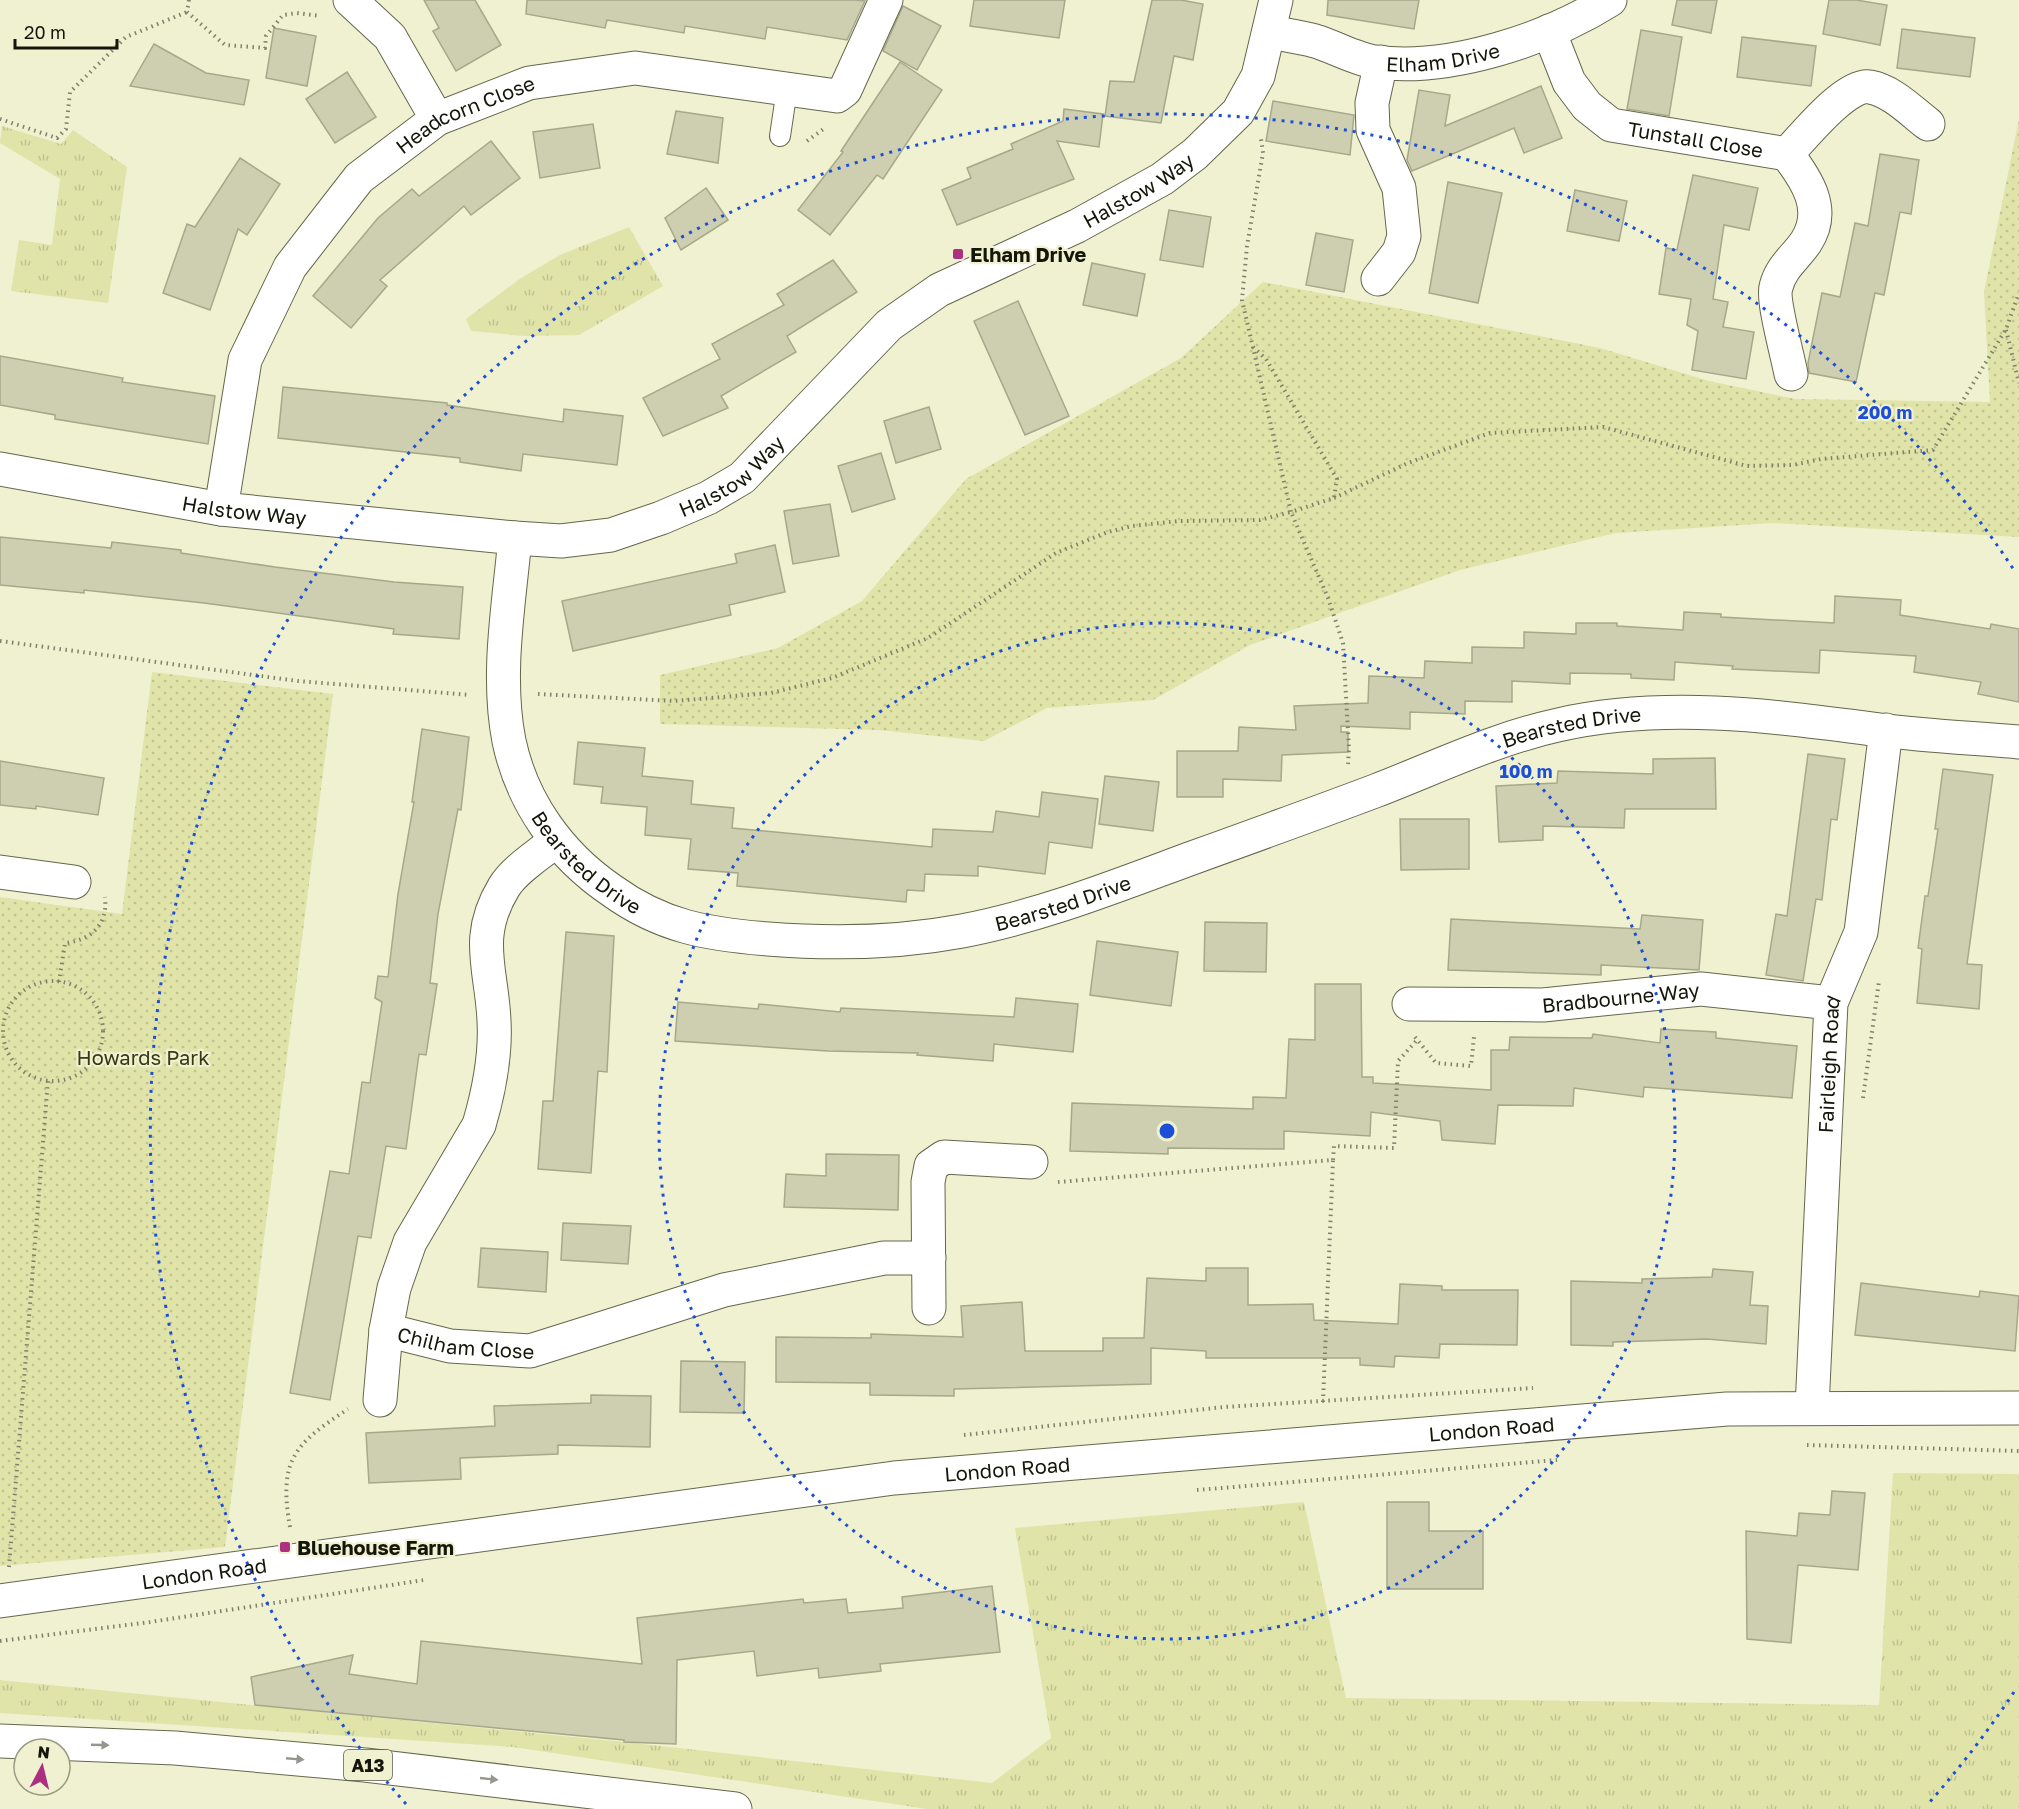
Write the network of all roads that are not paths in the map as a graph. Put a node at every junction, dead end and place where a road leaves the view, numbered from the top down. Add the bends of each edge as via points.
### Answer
1 (886, 0) edge
2 (1276, 0) edge
3 (1610, 0) edge
4 (341, 9) edge
5 (1549, 31) junction
6 (1270, 32) junction
7 (1381, 62) junction
8 (787, 89) junction
9 (437, 119) junction
10 (1928, 124) dead end
11 (780, 136) dead end
12 (1787, 154) junction
13 (1378, 279) dead end
14 (1791, 374) dead end
15 (0, 469) edge
16 (221, 509) junction
17 (516, 538) junction
18 (1886, 730) junction
19 (2019, 742) edge
20 (555, 841) junction
21 (0, 872) edge
22 (89, 887) road end
23 (1831, 1003) junction
24 (1409, 1004) dead end
25 (1042, 1172) road end
26 (929, 1258) junction
27 (929, 1308) dead end
28 (386, 1330) junction
29 (366, 1403) road end
30 (1812, 1408) junction
31 (2019, 1408) edge
32 (3, 1601) edge
33 (0, 1741) edge
34 (735, 1809) edge

1 - 8 main road, Headcorn Close via 845,90 837,96
2 - 6 main road, Halstow Way
3 - 5 main road, Elham Drive
4 - 9 main road via 390,37
5 - 7 main road, Elham Drive via 1483,54
5 - 12 main road, Tunstall Close via 1569,82 1587,106 1611,125
6 - 7 main road, Elham Drive
6 - 17 main road, Halstow Way via 1257,76 1238,112 1195,154 1162,179 1077,226 939,290 889,325 742,478 661,519 610,535 561,541
7 - 13 main road via 1372,103 1373,130 1399,188 1404,236 1399,252
8 - 9 main road, Headcorn Close via 635,68 529,83
8 - 11 lane
9 - 16 main road, Headcorn Close via 359,178 290,267 245,360
10 - 12 main road, Tunstall Close via 1886,92 1869,86 1851,90
12 - 14 main road, Tunstall Close via 1814,197 1815,222 1806,241 1785,265 1775,289
15 - 16 main road, Halstow Way
16 - 17 main road, Halstow Way
17 - 20 main road, Bearsted Drive via 507,616 504,695 510,744 524,784
18 - 19 main road, Bearsted Drive
18 - 20 main road, Bearsted Drive via 1793,717 1683,711 1618,715 1557,725 1502,740 1344,802 1043,910 962,931 888,941 792,941 715,934 657,919 574,862
18 - 23 main road, Fairleigh Road via 1860,932
20 - 28 main road, Chilham Close via 505,885 488,928 484,954 494,1021 492,1067 484,1106 479,1125 410,1242 394,1288
21 - 22 main road
23 - 24 main road, Bradbourne Way via 1701,989 1543,1005
23 - 30 main road, Fairleigh Road
25 - 26 main road via 944,1156 931,1166 928,1182
26 - 27 main road
26 - 28 main road, Chilham Close via 884,1258 724,1290 530,1351 450,1346
28 - 29 main road
30 - 31 main road, London Road
30 - 32 main road, London Road via 1716,1410 894,1478
33 -> 34 main road, A13 via 175,1748 365,1765

